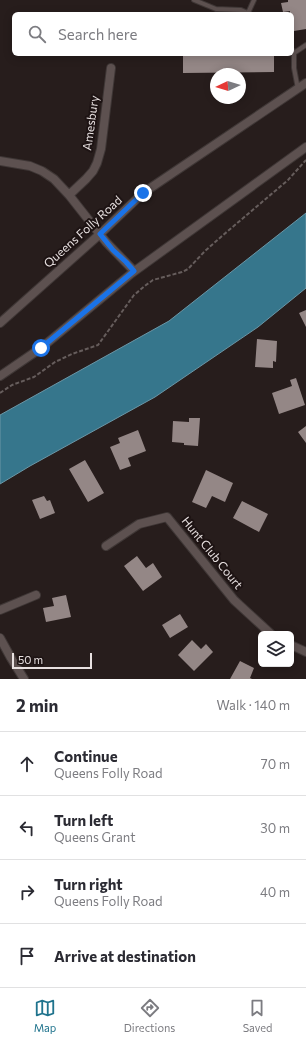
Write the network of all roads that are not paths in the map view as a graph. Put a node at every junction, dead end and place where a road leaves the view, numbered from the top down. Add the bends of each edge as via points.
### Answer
1 (194, 0) edge
2 (254, 0) edge
3 (245, 12) edge
4 (250, 12) edge
5 (306, 45) edge
6 (294, 51) edge
7 (293, 56) edge
8 (111, 68) dead end
9 (306, 84) edge
10 (298, 89) junction
11 (306, 148) edge
12 (0, 161) edge
13 (69, 195) junction
14 (100, 234) junction
15 (134, 271) junction
16 (0, 323) edge
17 (0, 376) edge
18 (106, 546) dead end
19 (36, 595) dead end
20 (0, 610) edge
21 (268, 631) edge
22 (0, 638) edge
23 (294, 646) edge
24 (306, 652) edge
25 (24, 679) edge

1 - 3 lane via 216,9
2 - 4 lane
5 - 6 lane
7 - 10 lane
8 - 13 street, Amesbury via 97,163 93,171
9 - 10 street, Queens Folly Road
10 - 14 street, Queens Folly Road via 143,193
11 - 15 street
12 - 13 street via 30,166 42,171
13 - 14 street
14 - 15 street
14 - 16 street, Queens Folly Road
15 - 17 street via 41,348
18 - 21 street, Hunt Club Court via 139,524 167,517 234,600
19 - 20 street
22 - 25 street
23 - 24 street

